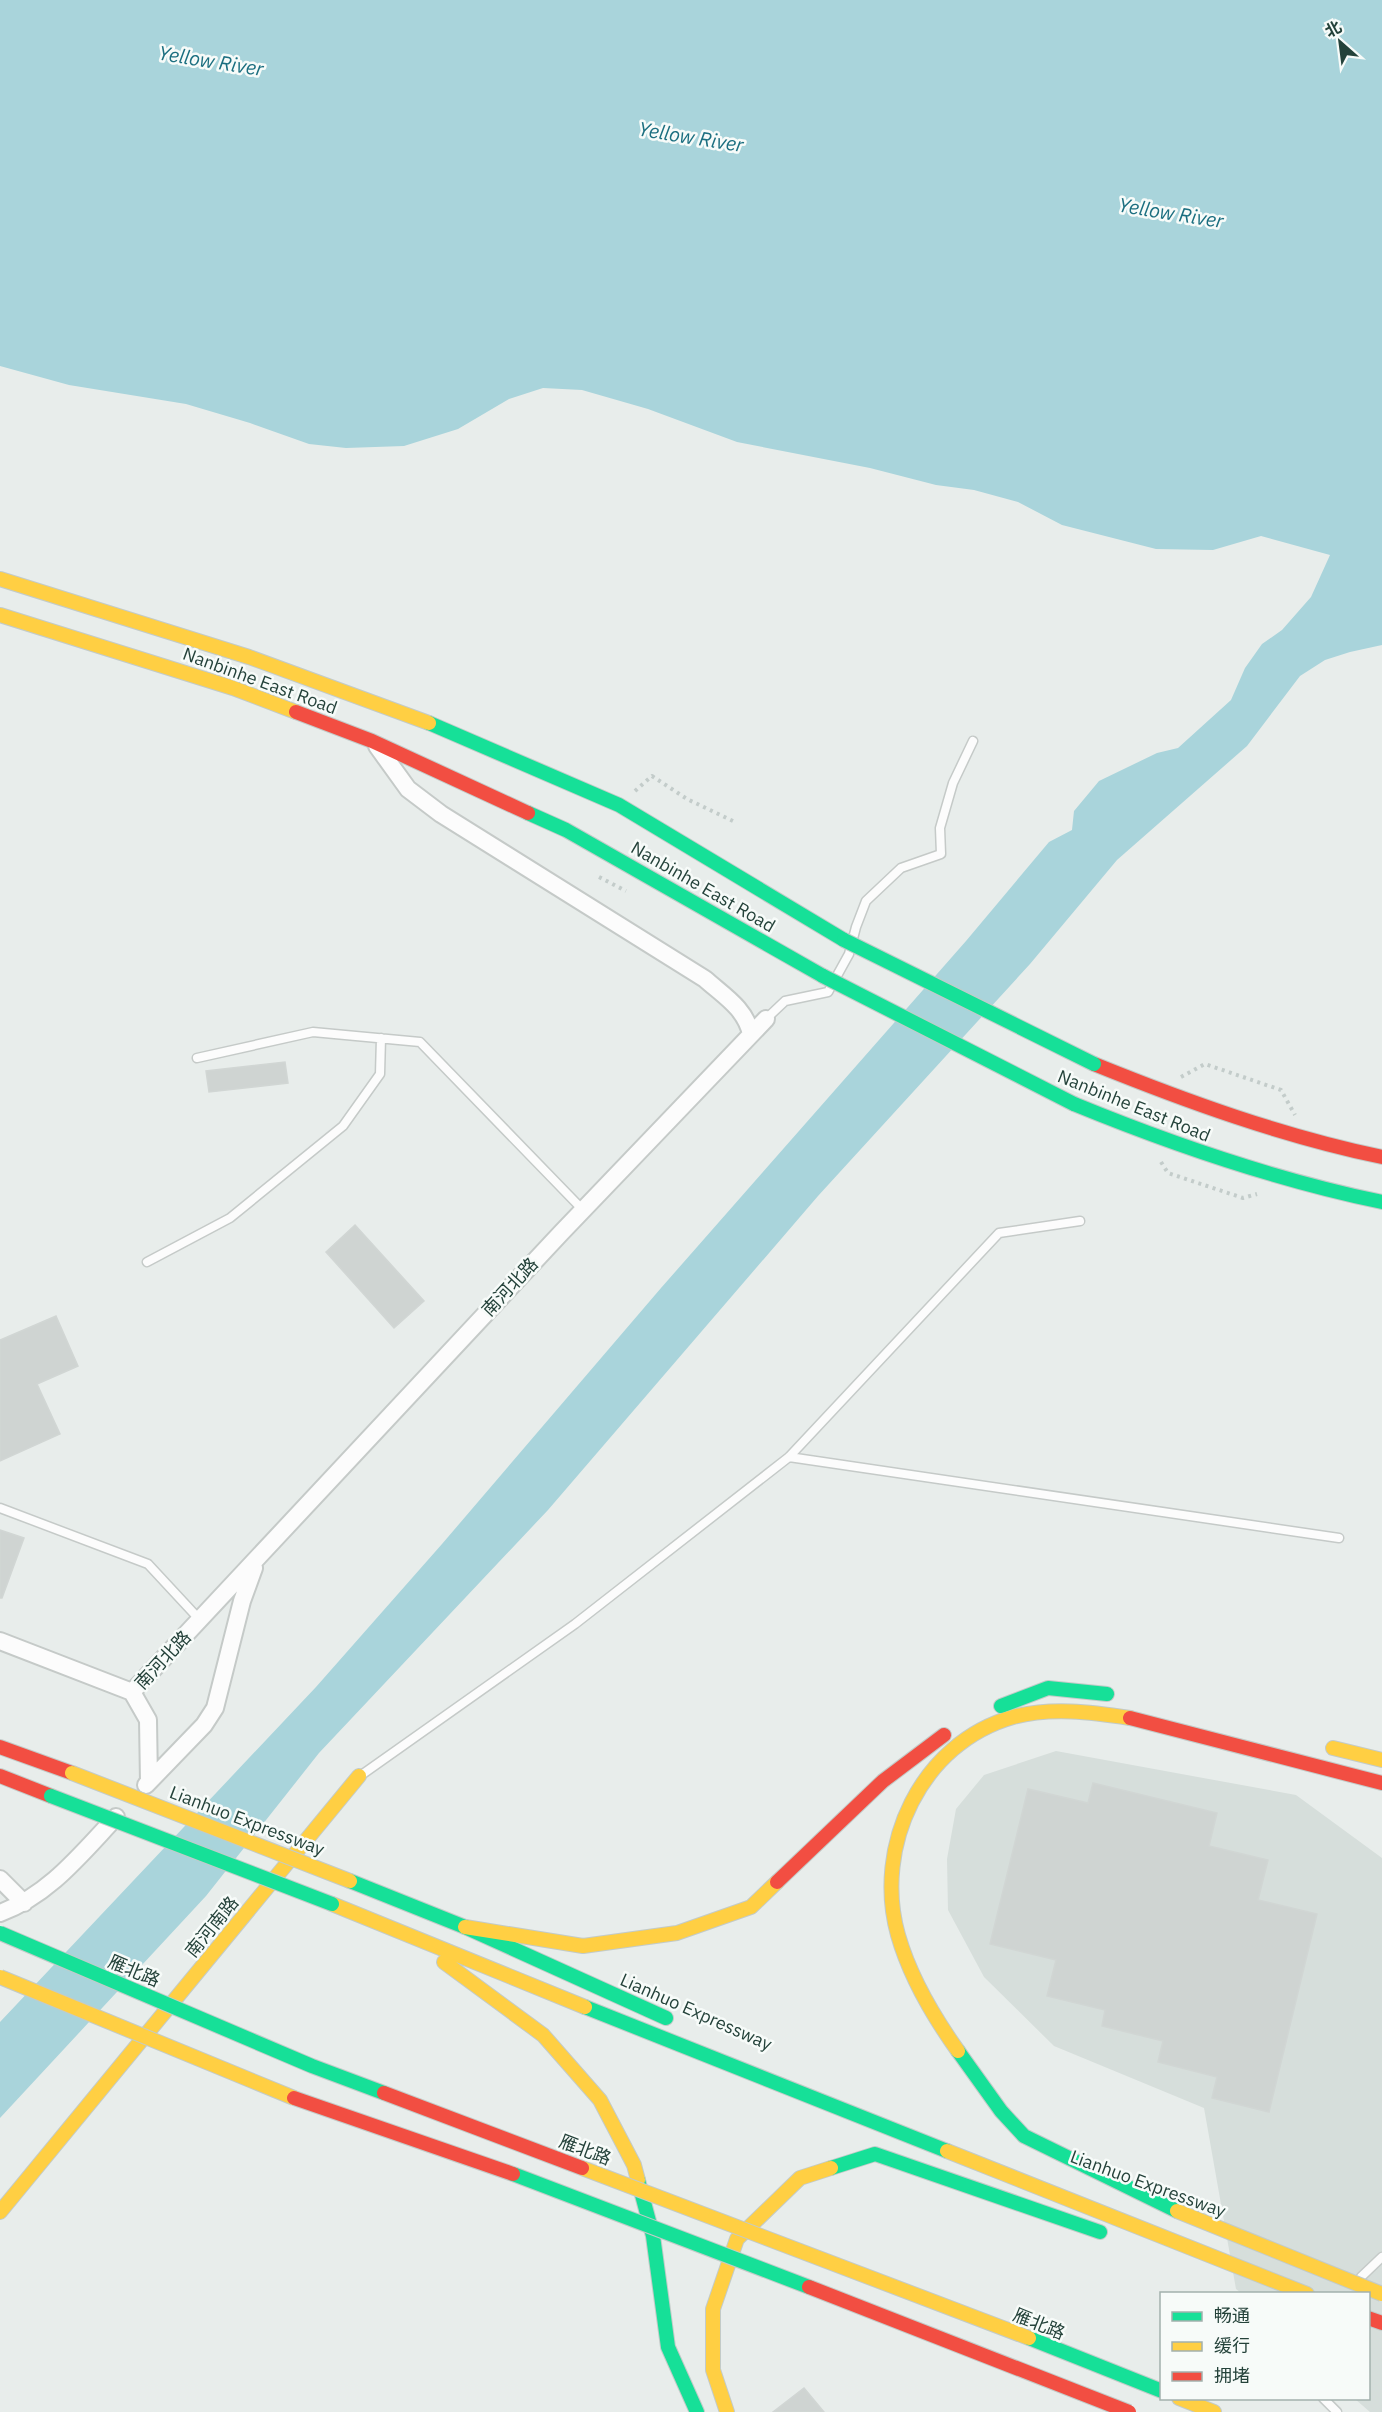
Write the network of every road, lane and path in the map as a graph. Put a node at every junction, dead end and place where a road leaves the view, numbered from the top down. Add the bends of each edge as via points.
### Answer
1 (0, 579) edge
2 (0, 615) edge
3 (372, 741) junction
4 (973, 741) dead end
5 (652, 776) dead end
6 (737, 823) dead end
7 (765, 1019) joint
8 (751, 1034) junction
9 (381, 1038) junction
10 (197, 1058) dead end
11 (1156, 1090) junction
12 (1310, 1141) junction
13 (1382, 1157) edge
14 (1382, 1202) edge
15 (583, 1210) junction
16 (1080, 1221) dead end
17 (147, 1262) dead end
18 (789, 1456) junction
19 (0, 1508) edge
20 (1339, 1538) dead end
21 (258, 1558) junction
22 (200, 1620) junction
23 (0, 1641) edge
24 (132, 1692) junction
25 (1126, 1697) dead end
26 (1319, 1744) dead end
27 (0, 1748) edge
28 (1382, 1760) edge
29 (0, 1776) edge
30 (359, 1776) joint
31 (149, 1782) junction
32 (1382, 1783) edge
33 (0, 1879) edge
34 (24, 1903) junction
35 (0, 1913) edge
36 (465, 1927) junction
37 (0, 1933) edge
38 (404, 1934) junction
39 (0, 1977) edge
40 (683, 2025) dead end
41 (781, 2070) dead end
42 (868, 2104) dead end
43 (1067, 2173) dead end
44 (1177, 2211) junction
45 (0, 2212) edge
46 (1118, 2238) dead end
47 (1382, 2257) edge
48 (1184, 2260) dead end
49 (1275, 2292) edge
50 (1302, 2292) edge
51 (1346, 2292) edge
52 (1382, 2294) edge
53 (1160, 2391) edge
54 (1184, 2400) edge
55 (1325, 2400) edge
56 (697, 2412) edge
57 (727, 2412) edge
58 (1129, 2412) edge
59 (1214, 2412) edge
60 (1337, 2412) edge

1 - 11 main road, Nanbinhe East Road, bridge via 249,657 384,706 619,805 844,940 1094,1064
2 - 3 main road, Nanbinhe East Road via 233,688
3 - 8 street via 408,789 441,814 705,979 738,1007 748,1020
3 - 14 main road, Nanbinhe East Road, bridge via 566,830 823,976 1074,1104 1240,1167
4 - 7 lane via 953,783 940,828 941,854 901,868 866,901 849,954 828,992 784,1001
5 - 6 path via 687,799
7 - 8 street, 南河北路
8 - 15 street, 南河北路
9 - 10 lane via 313,1032
9 - 15 lane via 420,1042
9 - 17 lane via 380,1074 343,1126 230,1218
11 - 12 main road, Nanbinhe East Road
11 - 12 path via 1205,1064 1281,1090
12 - 13 main road, Nanbinhe East Road
15 - 21 street, 南河北路
16 - 18 lane via 999,1233
18 - 20 lane
18 - 30 lane via 575,1624
19 - 22 lane via 148,1564
21 - 22 street, 南河北路
21 - 31 street, 南河北路 via 247,1585 215,1708 204,1725
22 - 24 street, 南河北路
23 - 24 street
24 - 31 street, 南河北路 via 148,1720
25 - 36 main road via 1048,1688 996,1707 937,1739 883,1781 751,1907 677,1933 583,1946
26 - 28 main road
27 - 36 main road, Lianhuo Expressway, bridge
29 - 38 main road, Lianhuo Expressway, bridge
30 - 45 main road, 南河南路
31 - 34 street, 南河北路 via 62,1873
32 - 44 main road via 1167,1726 1071,1711 1026,1714 987,1726 933,1765 908,1804 893,1848 890,1899 905,1956 922,1994 955,2047 1021,2134
33 - 34 street
34 - 35 street, 南河北路
36 - 40 main road, Lianhuo Expressway
37 - 53 main road, 雁北路, bridge via 312,2066 909,2291
38 - 50 main road, Lianhuo Expressway
38 - 56 main road via 543,2035 600,2100 634,2164 653,2236 668,2347
39 - 58 main road, bridge via 294,2098 485,2164
41 - 42 main road, Lianhuo Expressway
43 - 44 main road, Lianhuo Expressway
44 - 52 main road, Lianhuo Expressway, bridge
46 - 57 main road via 875,2154 800,2178 737,2239 713,2309 712,2370
47 - 51 lane
48 - 49 main road
54 - 59 main road
55 - 60 lane

